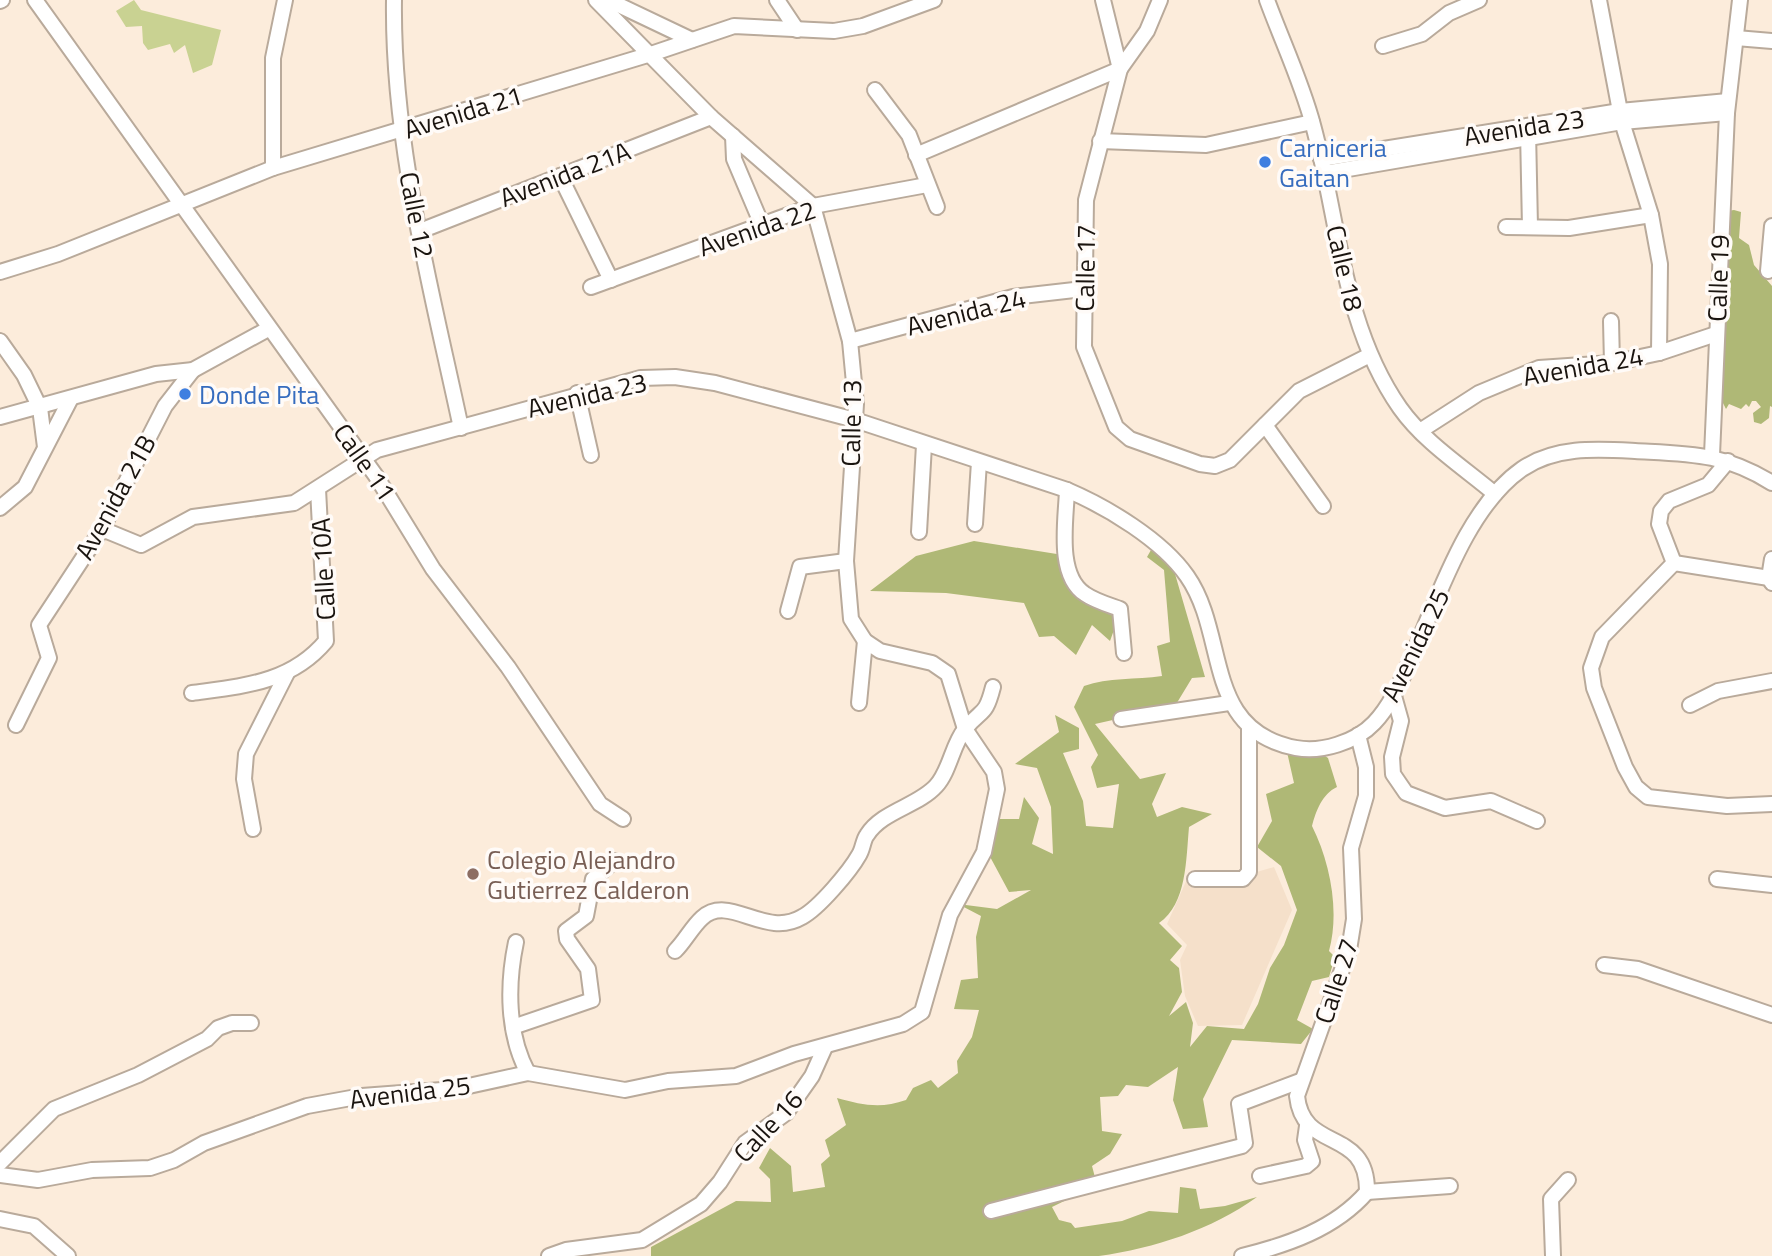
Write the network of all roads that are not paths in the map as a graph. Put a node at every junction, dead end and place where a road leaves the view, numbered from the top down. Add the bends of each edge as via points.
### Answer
1 (34, 0) edge
2 (285, 0) edge
3 (394, 0) edge
4 (596, 0) edge
5 (608, 0) edge
6 (777, 0) edge
7 (934, 0) edge
8 (1103, 0) edge
9 (1160, 0) edge
10 (1267, 0) edge
11 (1479, 0) edge
12 (1599, 0) edge
13 (1740, 0) edge
14 (797, 30) junction
15 (1736, 38) junction
16 (692, 40) junction
17 (1772, 41) edge
18 (1383, 46) dead end
19 (651, 54) junction
20 (1120, 69) junction
21 (875, 90) dead end
22 (1727, 107) junction
23 (1621, 116) junction
24 (711, 117) junction
25 (1312, 122) junction
26 (401, 130) junction
27 (1528, 133) junction
28 (733, 136) junction
29 (1100, 141) junction
30 (916, 155) junction
31 (1323, 166) junction
32 (273, 168) junction
33 (560, 176) junction
34 (927, 185) junction
35 (183, 203) junction
36 (814, 206) junction
37 (937, 208) dead end
38 (1651, 215) junction
39 (762, 225) junction
40 (1772, 226) edge
41 (1506, 227) dead end
42 (1530, 227) junction
43 (420, 231) junction
44 (1768, 271) dead end
45 (0, 272) edge
46 (611, 280) junction
47 (591, 287) dead end
48 (1083, 289) junction
49 (1611, 321) dead end
50 (268, 329) junction
51 (1716, 334) junction
52 (0, 341) edge
53 (850, 341) junction
54 (1659, 353) junction
55 (1368, 356) junction
56 (1612, 363) junction
57 (193, 370) junction
58 (577, 393) junction
59 (70, 400) junction
60 (40, 408) junction
61 (0, 417) edge
62 (855, 420) junction
63 (1265, 425) junction
64 (461, 428) junction
65 (1420, 430) junction
66 (924, 445) junction
67 (45, 449) junction
68 (591, 455) dead end
69 (1712, 455) junction
70 (363, 457) junction
71 (1728, 461) junction
72 (979, 462) junction
73 (1772, 483) edge
74 (318, 489) junction
75 (1068, 490) junction
76 (1495, 494) junction
77 (1323, 506) dead end
78 (1, 508) edge
79 (975, 524) dead end
80 (102, 529) junction
81 (919, 532) dead end
82 (1772, 559) edge
83 (846, 561) junction
84 (1674, 563) junction
85 (1770, 580) edge
86 (789, 611) dead end
87 (864, 641) junction
88 (1124, 653) dead end
89 (287, 673) junction
90 (1772, 681) edge
91 (993, 687) dead end
92 (192, 694) dead end
93 (1394, 696) junction
94 (1229, 703) junction
95 (859, 704) dead end
96 (1690, 705) dead end
97 (1121, 719) dead end
98 (16, 724) dead end
99 (1249, 727) junction
100 (965, 729) junction
101 (1358, 735) junction
102 (1772, 804) edge
103 (623, 819) dead end
104 (1536, 821) dead end
105 (253, 830) dead end
106 (614, 861) dead end
107 (1195, 879) dead end
108 (1717, 879) dead end
109 (1772, 885) edge
110 (516, 942) dead end
111 (675, 951) dead end
112 (1604, 965) dead end
113 (1772, 1015) edge
114 (251, 1023) dead end
115 (513, 1027) junction
116 (825, 1046) junction
117 (528, 1073) junction
118 (1300, 1081) junction
119 (1307, 1126) junction
120 (0, 1163) edge
121 (0, 1175) edge
122 (1260, 1176) dead end
123 (1568, 1180) dead end
124 (1450, 1186) dead end
125 (1367, 1192) junction
126 (991, 1210) dead end
127 (0, 1219) edge
128 (1285, 1251) edge
129 (68, 1256) edge
130 (549, 1256) edge
131 (1242, 1256) edge
132 (1553, 1256) edge

1 - 35 street, Calle 11
2 - 32 street via 273,58
3 - 26 street, Calle 12
4 - 19 street
5 - 16 street
6 - 14 street
7 - 14 street, Avenida 21 via 863,26
8 - 20 street, Calle 17
9 - 20 street via 1147,31
10 - 25 street, Calle 18
11 - 18 street via 1450,13 1422,34
12 - 23 street
13 - 15 street, Calle 19
14 - 16 street, Avenida 21 via 734,26
15 - 17 street
15 - 22 street, Calle 19
16 - 19 street, Avenida 21
19 - 24 street
19 - 26 street, Avenida 21
20 - 29 street, Calle 17
20 - 30 street
21 - 30 street via 909,135
22 - 23 street, Avenida 23
22 - 51 street, Calle 19
23 - 27 street, Avenida 23
23 - 38 street
24 - 28 street
24 - 33 street, Avenida 21A
25 - 29 street via 1206,145
25 - 31 street, Calle 18
26 - 32 street, Avenida 21
26 - 43 street, Calle 12
27 - 31 street, Avenida 23
27 - 42 street
28 - 36 street
28 - 39 street via 734,159
29 - 48 street, Calle 17 via 1086,200
30 - 34 street
31 - 55 street, Calle 18 via 1354,313
32 - 35 street, Avenida 21
33 - 43 street, Avenida 21A
33 - 46 street
34 - 36 street, Avenida 22
34 - 37 street
35 - 45 street, Avenida 21 via 58,254
35 - 50 street, Calle 11
36 - 39 street, Avenida 22
36 - 53 street, Calle 13
38 - 42 street via 1569,228
38 - 54 street via 1660,264
39 - 46 street, Avenida 22
40 - 44 street
41 - 42 street
43 - 64 street, Calle 12
46 - 47 street, Avenida 22
48 - 53 street, Avenida 24 via 1013,298
48 - 63 street, Calle 17 via 1084,347 1116,427 1130,439 1215,466 1230,460
49 - 56 street
50 - 57 street
50 - 70 street, Calle 11
51 - 54 street, Avenida 24
51 - 69 street, Calle 19
52 - 60 street
53 - 62 street, Calle 13
54 - 56 street, Avenida 24
55 - 63 street via 1299,391
55 - 65 street, Calle 18
56 - 65 street, Avenida 24 via 1539,368 1479,393
57 - 59 street via 156,374
57 - 80 street, Avenida 21B via 165,406
58 - 62 street, Avenida 23 via 641,378 674,377 715,383
58 - 64 street, Avenida 23
58 - 68 street
59 - 60 street
59 - 67 street
60 - 61 street
60 - 67 street
62 - 66 street, Avenida 25
62 - 83 street, Calle 13
63 - 77 street
64 - 70 street, Avenida 23
65 - 76 street, Calle 18
66 - 72 street, Avenida 25
66 - 81 street
67 - 78 street via 26,487
69 - 71 street, Avenida 25
69 - 76 street, Avenida 25 via 1587,449 1556,454 1523,468
70 - 74 street
70 - 103 street, Calle 11 via 433,569 508,667 600,804
71 - 73 street, Avenida 25
71 - 84 street via 1708,485 1669,501 1661,511 1659,524
72 - 75 street, Avenida 25
72 - 79 street
74 - 80 street via 294,503 193,517 141,545
74 - 89 street, Calle 10A via 326,641 312,658
75 - 88 street via 1064,550 1074,583 1084,594 1120,609
75 - 94 street, Avenida 25 via 1101,505 1167,554 1188,576
76 - 93 street, Avenida 25 via 1468,534
80 - 98 street, Avenida 21B via 39,625 49,658
82 - 85 street
83 - 86 street via 800,567
83 - 87 street, Calle 13 via 851,619
84 - 85 street
84 - 102 street via 1602,637 1591,668 1594,688 1625,767 1648,797 1727,806
87 - 95 street
87 - 100 street via 880,651 932,663 948,674
89 - 92 street via 262,684
89 - 105 street via 246,754 244,779
90 - 96 street via 1718,691
91 - 100 street via 982,715
93 - 101 street, Avenida 25 via 1374,724
93 - 104 street via 1401,721 1392,757 1393,774 1406,793 1445,808 1491,801
94 - 97 street
94 - 99 street, Avenida 25
99 - 101 street, Avenida 25 via 1278,743 1306,749 1327,747
99 - 107 street via 1249,872 1243,879
100 - 111 street via 937,786 867,834 859,855 802,918 772,925 728,909 715,912 703,917
100 - 116 street, Avenida 25 via 994,772 997,789 984,852 950,915 922,1012 903,1024
101 - 118 street, Calle 27 via 1366,767 1366,796 1351,848 1354,919 1349,950
106 - 115 street via 593,879 586,916 566,931 588,970 592,1000
108 - 109 street
110 - 115 street via 510,969
112 - 113 street via 1637,969
114 - 120 street via 218,1028 207,1039 138,1075 54,1110
115 - 117 street via 517,1053
116 - 117 street, Avenida 25 via 736,1076 668,1081 625,1090
116 - 130 street, Calle 16 via 812,1076 786,1113 745,1143 702,1204 642,1240
117 - 121 street, Avenida 25 via 455,1089 362,1096 307,1106 150,1168 92,1170 38,1180
118 - 119 street, Calle 27 via 1298,1111
118 - 126 street via 1239,1104 1245,1143 1241,1146
119 - 122 street, Calle 27 via 1305,1140 1312,1161
119 - 125 street via 1361,1160
123 - 132 street via 1551,1199
124 - 125 street
125 - 128 street via 1332,1222
127 - 129 street via 34,1226
128 - 131 street

